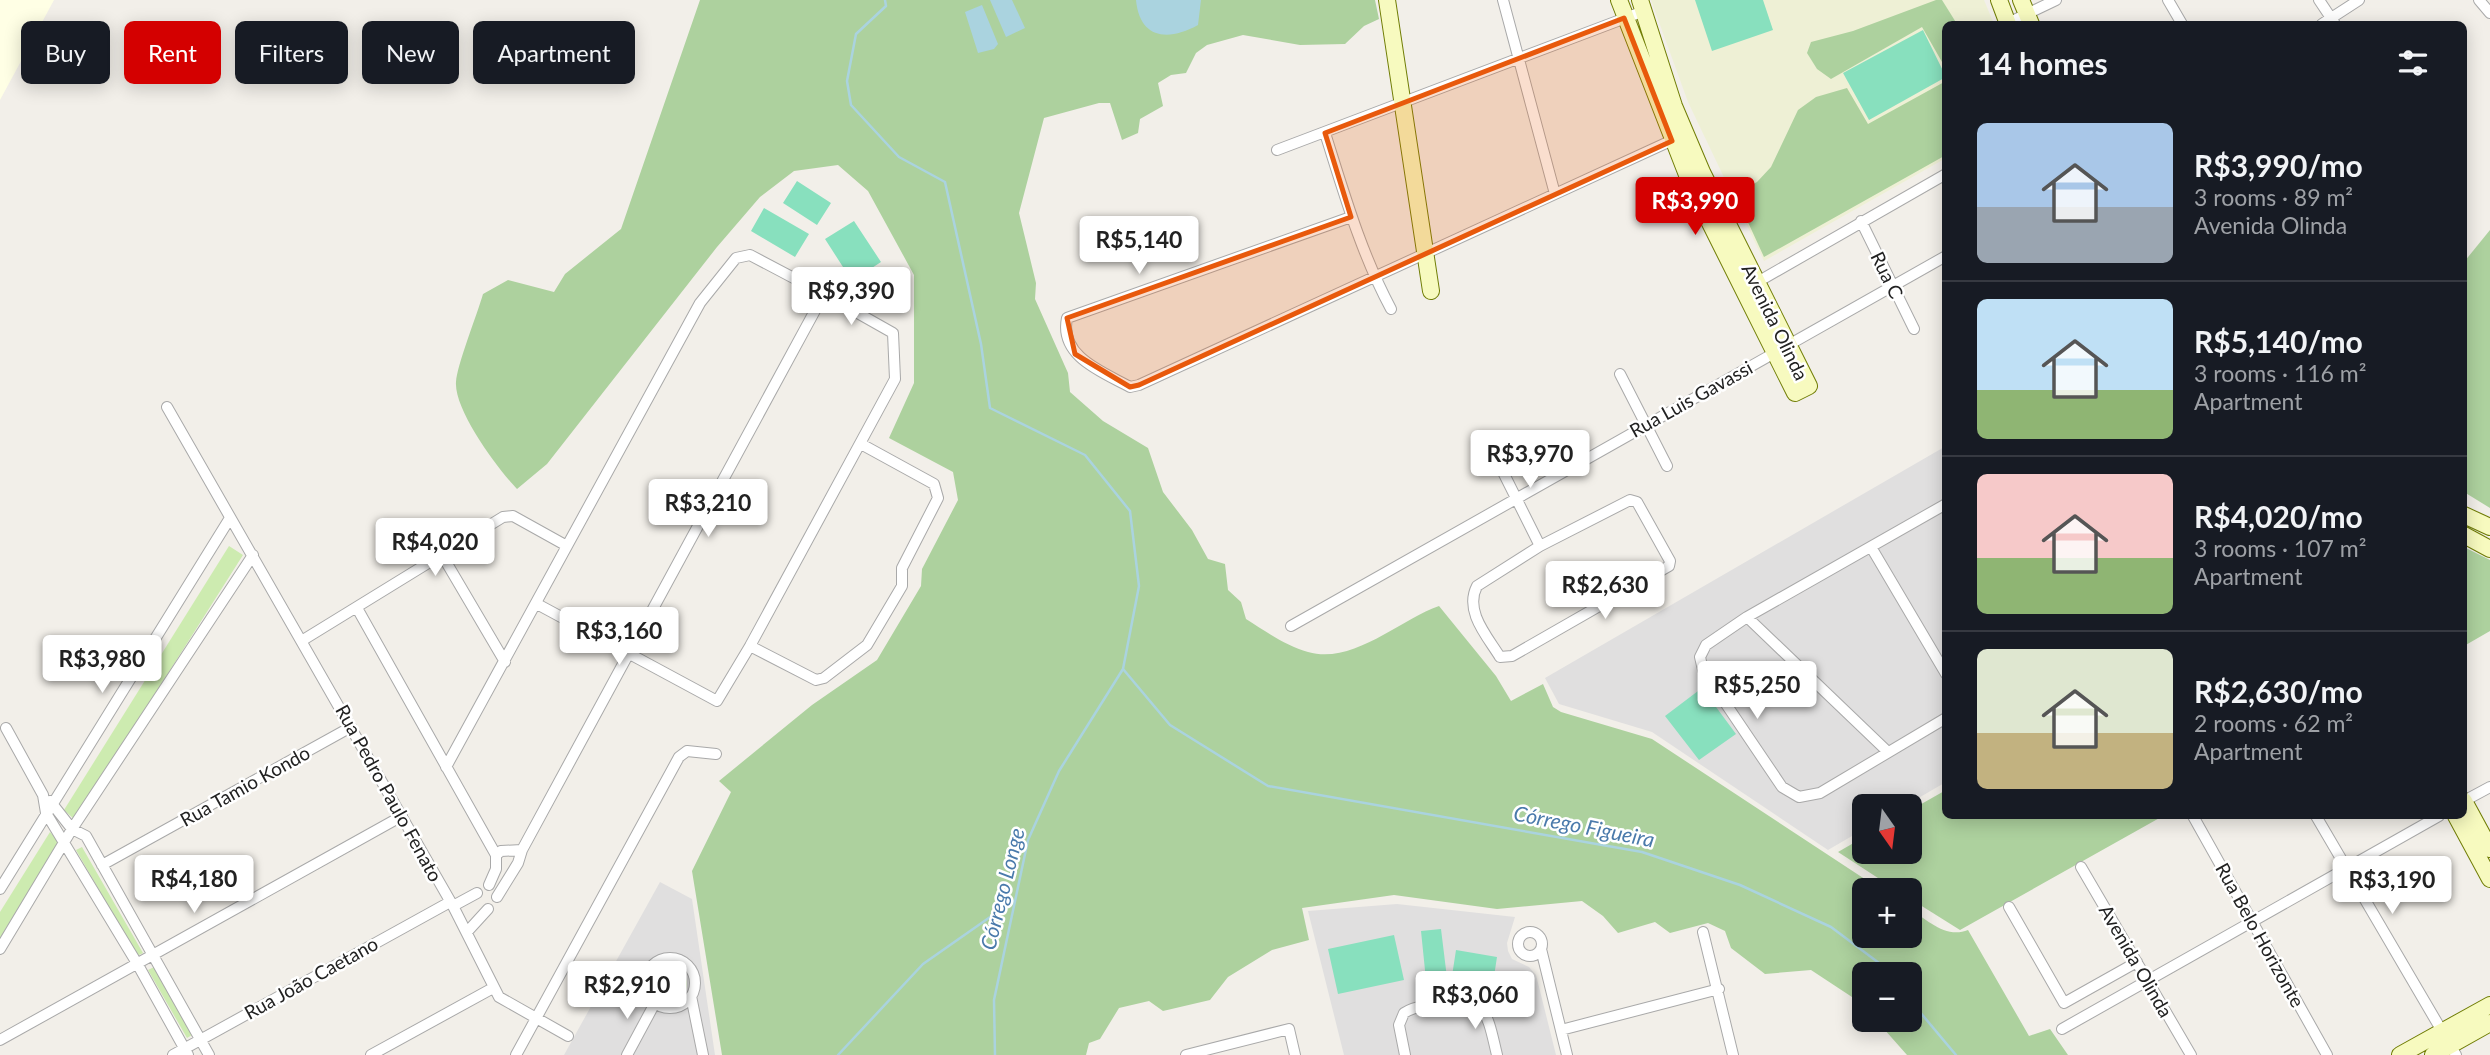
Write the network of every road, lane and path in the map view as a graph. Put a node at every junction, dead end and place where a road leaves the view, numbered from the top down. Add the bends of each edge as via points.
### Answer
1 (1387, 0) edge
2 (1503, 0) edge
3 (1619, 0) edge
4 (1999, 0) edge
5 (2056, 0) edge
6 (2168, 0) edge
7 (2319, 0) edge
8 (2360, 0) edge
9 (2479, 0) edge
10 (1642, 6) edge
11 (2026, 13) edge
12 (2490, 13) edge
13 (1624, 18) junction
14 (2007, 21) edge
15 (2180, 21) edge
16 (2328, 21) edge
17 (2332, 21) edge
18 (1517, 59) junction
19 (1405, 103) junction
20 (1325, 133) junction
21 (1679, 137) junction
22 (1277, 149) dead end
23 (1942, 176) edge
24 (1555, 194) junction
25 (1351, 217) junction
26 (1861, 221) junction
27 (1426, 253) junction
28 (1942, 258) edge
29 (1374, 276) junction
30 (1750, 286) junction
31 (1893, 286) junction
32 (1431, 291) dead end
33 (824, 294) junction
34 (1391, 309) dead end
35 (1914, 329) dead end
36 (1782, 349) junction
37 (1620, 374) dead end
38 (167, 407) dead end
39 (1646, 424) junction
40 (861, 444) junction
41 (1491, 448) dead end
42 (1667, 466) dead end
43 (1516, 498) junction
44 (1942, 506) edge
45 (2467, 516) edge
46 (230, 519) junction
47 (2490, 527) edge
48 (2467, 538) edge
49 (567, 546) junction
50 (1540, 546) junction
51 (1871, 547) junction
52 (2490, 549) edge
53 (253, 555) junction
54 (442, 555) junction
55 (537, 604) junction
56 (357, 608) junction
57 (1747, 617) junction
58 (1291, 626) dead end
59 (303, 640) junction
60 (750, 646) junction
61 (627, 653) junction
62 (505, 662) junction
63 (1942, 667) edge
64 (1942, 720) edge
65 (6, 727) dead end
66 (351, 727) junction
67 (1888, 752) junction
68 (716, 754) dead end
69 (446, 767) junction
70 (2490, 787) edge
71 (43, 795) junction
72 (2467, 799) edge
73 (53, 803) junction
74 (2467, 807) edge
75 (46, 813) junction
76 (401, 816) junction
77 (2195, 819) edge
78 (2318, 819) edge
79 (2434, 819) edge
80 (2458, 819) edge
81 (72, 829) junction
82 (64, 842) junction
83 (2490, 849) edge
84 (522, 850) junction
85 (496, 855) junction
86 (102, 865) junction
87 (2081, 867) dead end
88 (2346, 869) junction
89 (2490, 879) edge
90 (0, 888) edge
91 (477, 893) dead end
92 (452, 904) junction
93 (2009, 907) dead end
94 (488, 909) dead end
95 (2252, 921) junction
96 (467, 932) junction
97 (1703, 932) dead end
98 (0, 949) edge
99 (1536, 953) dead end
100 (152, 957) junction
101 (2137, 962) junction
102 (138, 965) junction
103 (2148, 980) junction
104 (493, 988) junction
105 (1719, 989) junction
106 (691, 996) junction
107 (655, 1003) junction
108 (2490, 1005) edge
109 (536, 1019) junction
110 (2490, 1023) edge
111 (2062, 1029) dead end
112 (1561, 1030) junction
113 (568, 1035) dead end
114 (0, 1040) edge
115 (200, 1040) junction
116 (2449, 1044) edge
117 (186, 1052) edge
118 (173, 1055) edge
119 (209, 1055) edge
120 (371, 1055) edge
121 (516, 1055) edge
122 (626, 1055) edge
123 (702, 1055) edge
124 (1186, 1055) edge
125 (1296, 1055) edge
126 (1405, 1055) edge
127 (1497, 1055) edge
128 (1567, 1055) edge
129 (1733, 1055) edge
130 (2191, 1055) edge
131 (2327, 1055) edge
132 (2400, 1055) edge
133 (2433, 1055) edge

1 - 19 street
2 - 18 street
3 - 13 street, Avenida Olinda
4 - 14 street
5 - 11 street
6 - 15 street
7 - 16 street
8 - 17 street
9 - 12 street
10 - 13 street
10 - 21 street, Avenida Olinda
13 - 18 street
13 - 21 street, Avenida Olinda
18 - 19 street
18 - 24 street
19 - 20 street
19 - 27 street
20 - 22 street
20 - 25 street
21 - 24 street
21 - 30 street, Avenida Olinda via 1715,238
23 - 26 street
24 - 27 street
25 - 29 street
25 - 29 street via 1067,318 1065,326 1075,354 1130,387 1139,385
26 - 30 street
26 - 31 street, Rua C
27 - 29 street
27 - 32 street
28 - 31 street, Rua Luis Gavassi
29 - 34 street
30 - 36 street, Avenida Olinda
31 - 35 street, Rua C
31 - 36 street, Rua Luis Gavassi
33 - 40 street via 893,333 895,379
33 - 49 street via 750,255 736,258 700,303
33 - 61 street
36 - 39 street, Rua Luis Gavassi
37 - 39 street
38 - 46 street, Rua Pedro Paulo Fenato
39 - 42 street
39 - 43 street, Rua Luis Gavassi
40 - 60 street
40 - 60 street via 934,484 938,491 902,568 902,586 867,645 824,678 808,679
41 - 43 street
43 - 50 street
43 - 58 street, Rua Luis Gavassi
44 - 51 street
45 - 47 street
46 - 53 street, Rua Pedro Paulo Fenato
46 - 73 street
48 - 52 street
49 - 54 street via 513,516 503,517
49 - 55 street
50 - 50 street via 1483,580 1472,596 1474,614 1500,657 1512,656 1669,566 1670,561 1637,502 1630,500
51 - 57 street
51 - 63 street
53 - 59 street, Rua Pedro Paulo Fenato
53 - 81 street
54 - 56 street
54 - 62 street
55 - 61 street
55 - 62 street
56 - 59 street
56 - 69 street
57 - 67 street
57 - 67 street via 1706,645 1700,657 1703,670 1782,788 1799,797 1820,793
59 - 66 street, Rua Pedro Paulo Fenato
60 - 61 street via 717,701
61 - 84 street
62 - 69 street
64 - 67 street
65 - 71 street
66 - 76 street, Rua Pedro Paulo Fenato
66 - 86 street, Rua Tamio Kondo
68 - 109 street via 687,751 679,757
69 - 85 street
70 - 72 street
71 - 73 street
71 - 75 street
73 - 75 street
73 - 81 street
74 - 83 street
75 - 82 street
75 - 90 street
76 - 92 street, Rua Pedro Paulo Fenato
76 - 100 street
77 - 95 street, Rua Belo Horizonte
78 - 88 street
79 - 88 street
80 - 89 street
81 - 82 street
81 - 86 street via 86,836
82 - 98 street
82 - 102 street
84 - 85 street via 502,850
84 - 85 street via 500,892 491,882
86 - 100 street
87 - 101 street, Avenida Olinda
88 - 95 street
88 - 116 street
91 - 92 street, Rua João Caetano
92 - 96 street, Rua Pedro Paulo Fenato
92 - 115 street, Rua João Caetano
93 - 101 street via 2064,1003
94 - 96 street
95 - 103 street
95 - 131 street, Rua Belo Horizonte
96 - 104 street, Rua Pedro Paulo Fenato
97 - 105 street
99 - 112 street via 1545,968
100 - 102 street
100 - 115 street
101 - 103 street, Avenida Olinda
102 - 114 street
102 - 117 street
103 - 111 street
103 - 130 street, Avenida Olinda
104 - 109 street, Rua Pedro Paulo Fenato via 499,997
104 - 120 street
105 - 112 street
105 - 129 street
106 - 107 street via 674,1007
106 - 107 street via 691,971 670,958 653,964 645,980
106 - 123 street
107 - 122 street
108 - 116 street
109 - 113 street, Rua Pedro Paulo Fenato
109 - 121 street
110 - 116 street
112 - 128 street
115 - 117 street, Rua João Caetano
115 - 119 street
116 - 132 street
116 - 133 street
117 - 118 street, Rua João Caetano
124 - 125 street via 1289,1029
126 - 127 street via 1399,1026 1404,1013 1457,999 1470,1000 1486,1013

